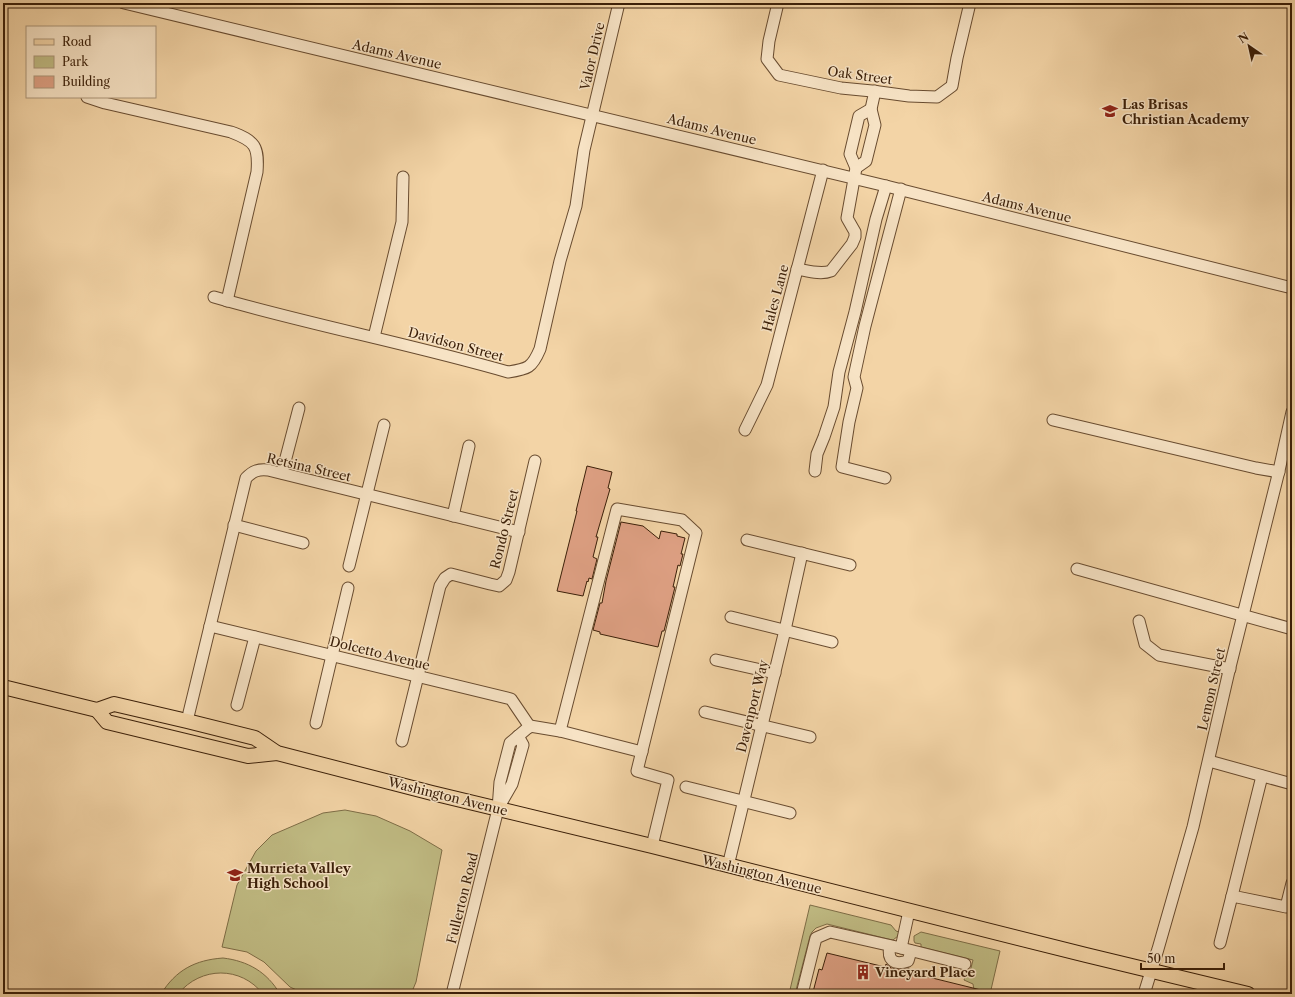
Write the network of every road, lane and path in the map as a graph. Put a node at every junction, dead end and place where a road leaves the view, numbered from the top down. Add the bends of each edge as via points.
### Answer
1 (124, 3) edge
2 (619, 3) edge
3 (778, 3) edge
4 (970, 3) edge
5 (875, 91) junction
6 (90, 98) edge
7 (871, 109) junction
8 (593, 115) junction
9 (855, 134) junction
10 (872, 137) junction
11 (823, 170) junction
12 (855, 173) junction
13 (403, 177) dead end
14 (886, 186) junction
15 (901, 189) junction
16 (797, 269) junction
17 (1292, 288) edge
18 (214, 297) dead end
19 (226, 301) junction
20 (374, 337) junction
21 (299, 408) dead end
22 (1292, 412) edge
23 (1053, 420) dead end
24 (384, 425) dead end
25 (745, 430) dead end
26 (469, 446) dead end
27 (535, 461) dead end
28 (815, 471) dead end
29 (1279, 472) junction
30 (282, 473) junction
31 (885, 478) dead end
32 (367, 494) junction
33 (453, 516) junction
34 (234, 525) junction
35 (519, 532) junction
36 (747, 540) dead end
37 (303, 543) dead end
38 (802, 553) junction
39 (850, 565) dead end
40 (349, 566) dead end
41 (1077, 569) dead end
42 (348, 588) dead end
43 (730, 617) dead end
44 (1244, 617) junction
45 (1139, 620) dead end
46 (210, 626) junction
47 (1292, 629) edge
48 (785, 630) junction
49 (255, 637) junction
50 (832, 642) dead end
51 (332, 656) junction
52 (716, 660) dead end
53 (1230, 669) junction
54 (775, 673) junction
55 (417, 677) junction
56 (3, 687) edge
57 (237, 705) dead end
58 (97, 710) junction
59 (705, 712) dead end
60 (187, 721) junction
61 (316, 722) dead end
62 (762, 726) junction
63 (530, 727) junction
64 (560, 731) junction
65 (810, 737) dead end
66 (402, 742) dead end
67 (276, 752) junction
68 (642, 752) junction
69 (1208, 761) junction
70 (1262, 776) junction
71 (1292, 784) edge
72 (686, 787) dead end
73 (744, 801) junction
74 (498, 809) junction
75 (790, 813) dead end
76 (652, 846) junction
77 (728, 866) junction
78 (1292, 883) edge
79 (1232, 896) junction
80 (909, 911) junction
81 (1220, 943) dead end
82 (901, 948) junction
83 (965, 964) dead end
84 (1151, 971) junction
85 (452, 994) edge
86 (802, 994) edge
87 (1144, 994) edge
88 (1248, 994) edge

1 - 8 street, Adams Avenue
2 - 8 street, Valor Drive
3 - 5 street, Oak Street via 767,59 779,75 841,88
4 - 5 street, Oak Street via 952,86 937,98
5 - 7 street
6 - 19 street via 231,132 246,138 254,146 258,158 257,172
7 - 9 street via 859,116
7 - 10 street via 874,125
8 - 11 street, Adams Avenue
8 - 20 street, Davidson Street via 584,150 576,206 560,261 540,350 534,363 523,370 508,372
9 - 10 street
9 - 12 street via 850,154
10 - 12 street via 866,161
11 - 12 street, Adams Avenue
11 - 16 street, Hales Lane
12 - 14 street, Adams Avenue
12 - 16 street via 847,218 855,232 852,244 831,271 820,273
13 - 20 street via 402,222
14 - 15 street, Adams Avenue
14 - 28 street via 839,372 834,407 817,454
15 - 17 street, Adams Avenue
15 - 31 street via 854,377 857,388 842,467
16 - 25 street, Hales Lane via 767,385
18 - 19 street, Davidson Street
19 - 20 street, Davidson Street
21 - 30 street
22 - 29 street, Lemon Street
23 - 29 street
24 - 32 street
26 - 33 street
27 - 35 street, Rondo Street
29 - 44 street, Lemon Street
30 - 32 street, Retsina Street
30 - 34 street, Retsina Street via 259,469 246,478
32 - 33 street, Retsina Street
32 - 40 street
33 - 35 street, Retsina Street
34 - 37 street
34 - 46 street, Retsina Street
35 - 55 street, Rondo Street via 509,572 506,580 499,586 451,574 445,578 440,586
36 - 38 street
38 - 39 street
38 - 48 street, Davenport Way
41 - 44 street
42 - 51 street
43 - 48 street
44 - 47 street
44 - 53 street, Lemon Street
45 - 53 street via 1145,644 1159,655
46 - 49 street, Dolcetto Avenue
46 - 60 street, Retsina Street
48 - 50 street
48 - 54 street, Davenport Way
49 - 51 street, Dolcetto Avenue
49 - 57 street
51 - 55 street, Dolcetto Avenue
51 - 61 street
52 - 54 street
53 - 69 street, Lemon Street
54 - 62 street, Davenport Way
55 - 63 street, Dolcetto Avenue via 511,699
55 - 66 street
56 - 58 main road, Washington Avenue
58 - 60 main road, Washington Avenue via 114,704
58 - 67 main road, Washington Avenue via 108,722 248,756
59 - 62 street
60 - 67 main road, Washington Avenue via 255,738
62 - 65 street
62 - 73 street, Davenport Way
63 - 64 street
63 - 74 street, Fullerton Road via 510,743 500,782
64 - 68 street
64 - 68 street via 617,509 682,520 696,533
67 - 74 main road, Washington Avenue
68 - 76 street via 637,772 668,780
69 - 70 street
69 - 84 street, Lemon Street via 1182,868
70 - 71 street
70 - 79 street
72 - 73 street
73 - 75 street
73 - 77 street, Davenport Way
74 - 76 main road, Washington Avenue
74 - 85 street, Fullerton Road
76 - 77 main road, Washington Avenue
77 - 80 main road, Washington Avenue
78 - 79 street via 1286,907
79 - 81 street
80 - 82 street
80 - 84 main road, Washington Avenue
82 - 83 street
82 - 86 street via 830,932 816,938
84 - 87 street, Lemon Street
84 - 88 main road, Washington Avenue

